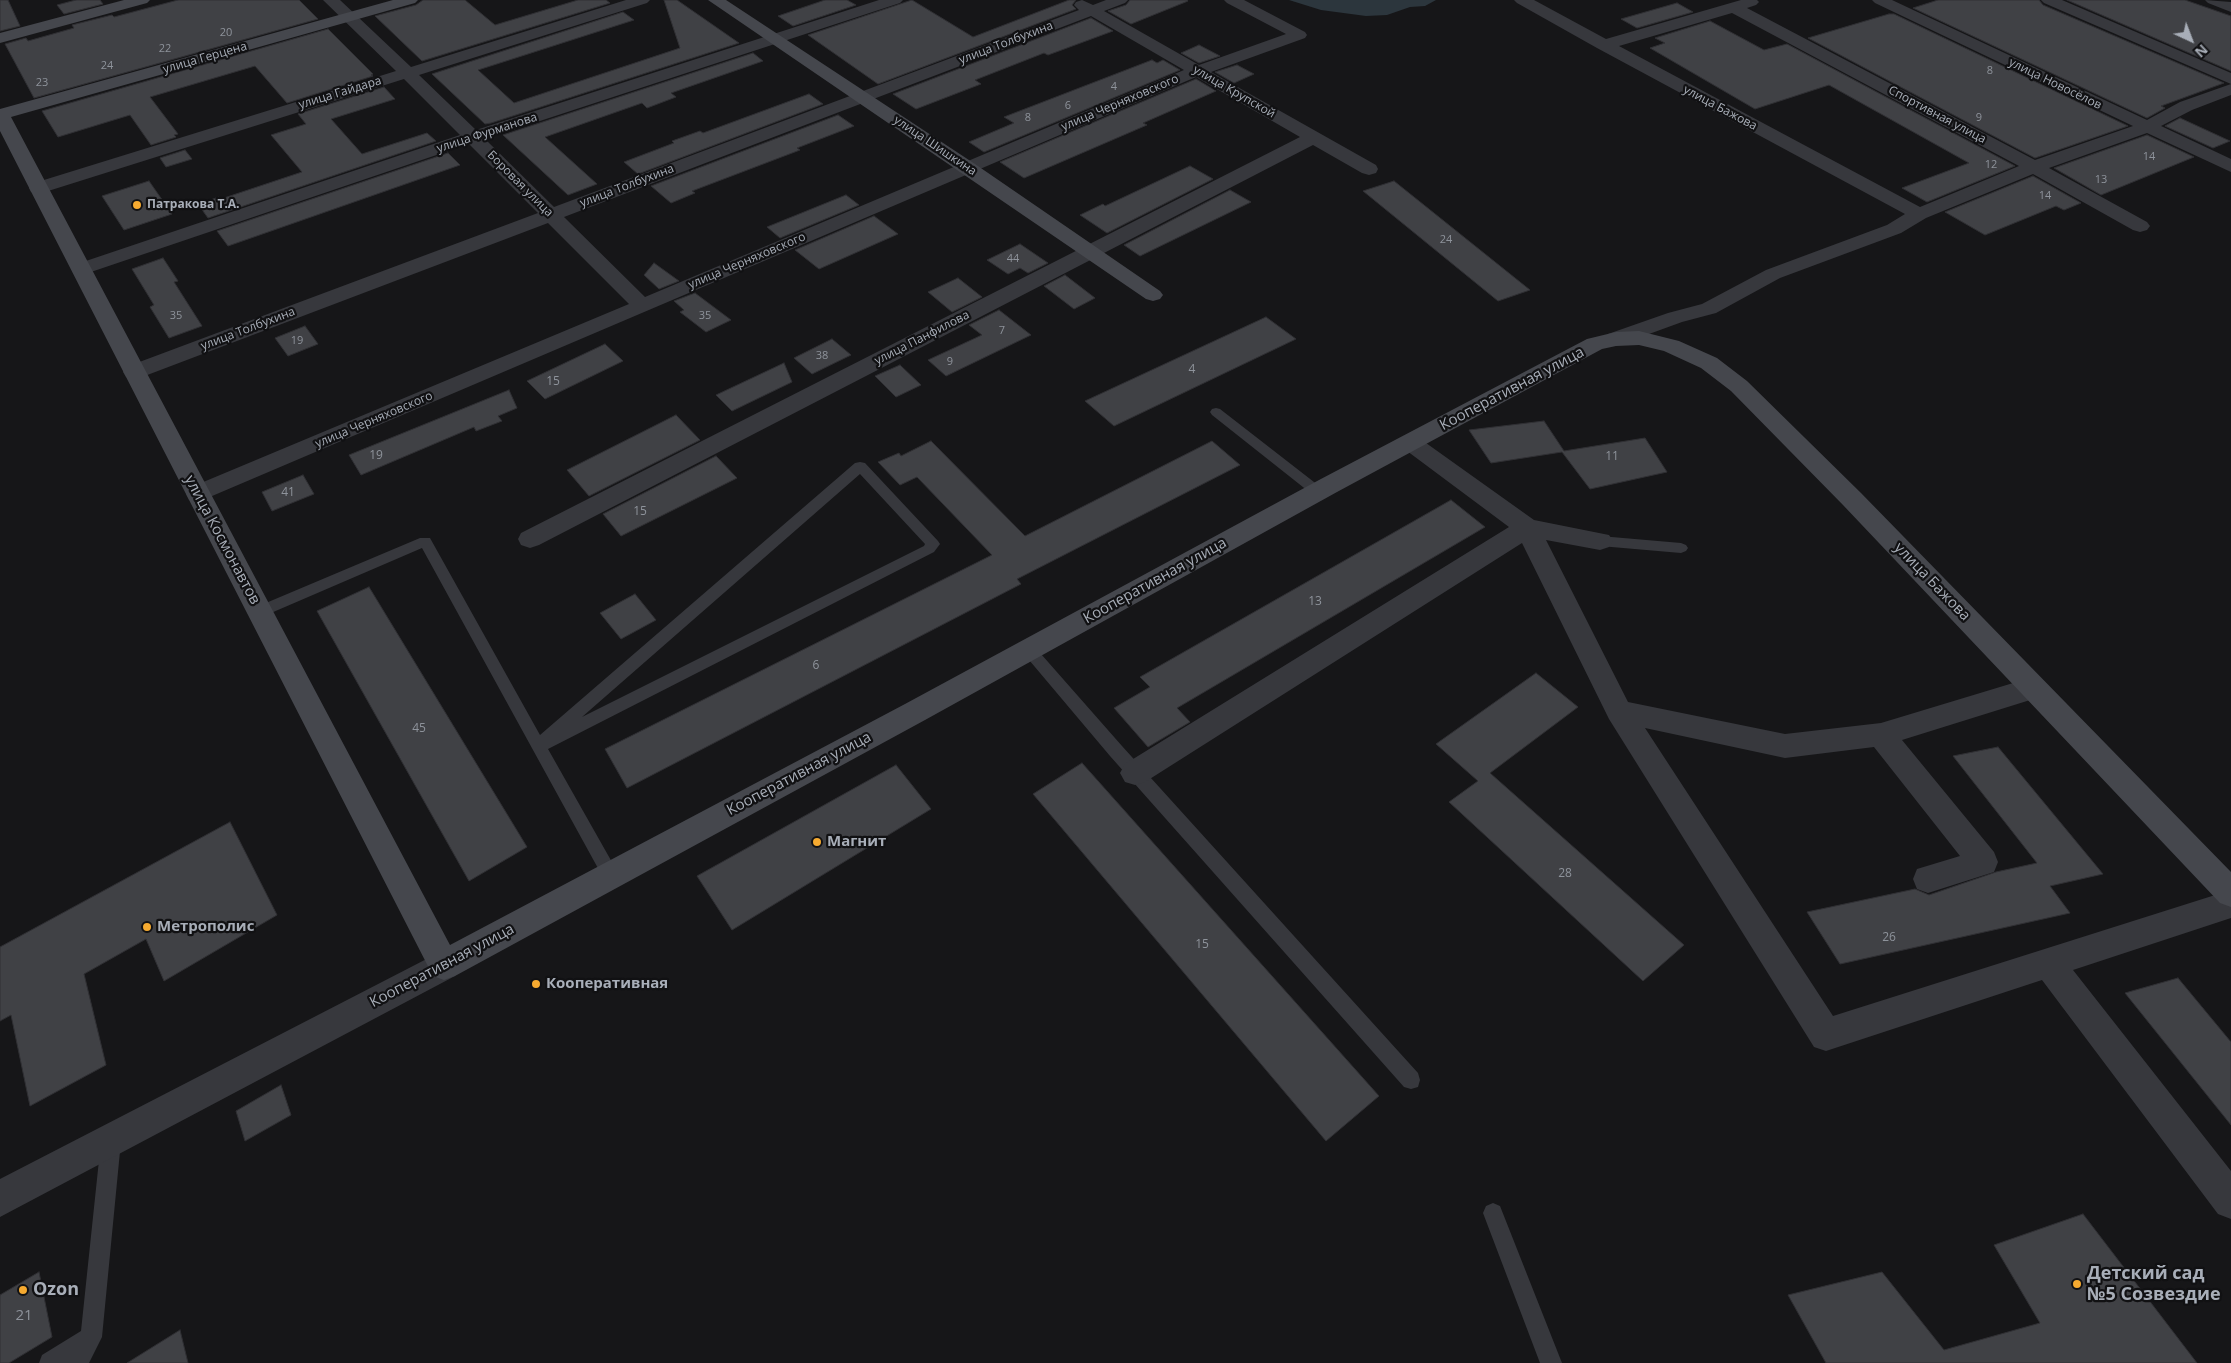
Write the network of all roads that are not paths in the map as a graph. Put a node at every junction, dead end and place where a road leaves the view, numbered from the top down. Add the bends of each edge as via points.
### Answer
1 (142, 0) edge
2 (331, 0) edge
3 (410, 0) edge
4 (642, 0) edge
5 (716, 0) edge
6 (895, 0) edge
7 (1072, 0) edge
8 (1120, 0) edge
9 (1232, 0) edge
10 (1522, 0) edge
11 (1760, 0) edge
12 (1880, 0) edge
13 (2049, 0) edge
14 (2213, 0) edge
15 (1733, 7) junction
16 (2231, 7) edge
17 (1091, 11) junction
18 (351, 17) junction
19 (0, 38) edge
20 (776, 40) junction
21 (1603, 45) junction
22 (1197, 71) junction
23 (407, 72) junction
24 (2231, 79) edge
25 (2231, 88) edge
26 (862, 97) junction
27 (0, 115) edge
28 (2147, 128) junction
29 (473, 137) junction
30 (1314, 137) junction
31 (2231, 166) edge
32 (2034, 167) junction
33 (968, 168) junction
34 (1369, 169) dead end
35 (38, 188) junction
36 (1919, 214) junction
37 (551, 215) junction
38 (2140, 226) dead end
39 (1090, 252) junction
40 (81, 270) junction
41 (1153, 295) dead end
42 (643, 306) junction
43 (1606, 341) junction
44 (134, 372) junction
45 (1216, 412) dead end
46 (1410, 443) junction
47 (1318, 492) junction
48 (198, 494) junction
49 (1527, 528) junction
50 (530, 539) dead end
51 (1600, 540) joint
52 (1681, 548) dead end
53 (259, 612) junction
54 (1029, 650) junction
55 (2033, 688) junction
56 (1619, 711) junction
57 (1881, 735) junction
58 (538, 746) junction
59 (1135, 773) junction
60 (610, 876) junction
61 (1928, 880) dead end
62 (2231, 894) edge
63 (2231, 904) edge
64 (2048, 963) junction
65 (444, 965) junction
66 (1411, 1080) dead end
67 (111, 1141) junction
68 (0, 1199) edge
69 (2231, 1201) edge
70 (1493, 1213) dead end
71 (91, 1337) junction
72 (50, 1363) edge
73 (78, 1363) edge
74 (1551, 1363) edge

1 - 19 street
2 - 18 street, Боровая улица
3 - 18 street, улица Герцена
4 - 23 street, улица Гайдара
5 - 20 street, улица Шишкина
6 - 20 street, улица Фурманова
7 - 17 street, улица Крупской
8 - 17 street, улица Толбухина
9 - 22 street, улица Черняховского via 1299,35
10 - 21 street, улица Бажова
11 - 15 street
12 - 28 street, улица Новосёлов
13 - 24 street
14 - 16 street
15 - 21 street
15 - 32 street, Спортивная улица
17 - 22 street, улица Крупской
17 - 26 street, улица Толбухина
18 - 23 street, Боровая улица
18 - 27 street, улица Герцена
20 - 26 street, улица Шишкина
20 - 29 street, улица Фурманова
21 - 36 street, улица Бажова
22 - 30 street, улица Крупской
22 - 33 street, улица Черняховского
23 - 29 street, Боровая улица
23 - 35 street, улица Гайдара
25 - 28 street via 2186,106
26 - 33 street, улица Шишкина
26 - 37 street, улица Толбухина
27 - 35 street, улица Космонавтов
28 - 31 street, улица Новосёлов
28 - 32 street
29 - 37 street, Боровая улица
29 - 40 street, улица Фурманова
30 - 34 street, улица Крупской
30 - 39 street, улица Панфилова
32 - 36 street
32 - 38 street, Спортивная улица
33 - 39 street, улица Шишкина
33 - 42 street, улица Черняховского
35 - 40 street, улица Космонавтов
36 - 43 street via 1894,230 1773,274 1708,309 1674,317
37 - 42 street, Боровая улица
37 - 44 street, улица Толбухина
39 - 41 street, улица Шишкина
39 - 50 street, улица Панфилова
40 - 44 street, улица Космонавтов
42 - 48 street, улица Черняховского
43 - 46 street, Кооперативная улица
43 - 55 street, улица Бажова via 1639,338 1671,346 1709,363 1739,386
44 - 48 street, улица Космонавтов
45 - 47 lane
46 - 47 street, Кооперативная улица
46 - 49 street
47 - 54 street, Кооперативная улица
48 - 53 street, улица Космонавтов
49 - 51 street
49 - 56 street
49 - 59 street
51 - 52 lane
53 - 58 lane via 425,541
53 - 65 street, улица Космонавтов
54 - 59 lane
54 - 60 street, Кооперативная улица
55 - 57 street
55 - 62 street, улица Бажова
56 - 57 street via 1785,746
56 - 64 street via 1826,1035
57 - 61 street via 1983,862
58 - 58 lane via 929,549 933,544 860,466
58 - 60 lane
59 - 66 lane
60 - 65 street, Кооперативная улица
63 - 64 street
64 - 69 street
65 - 67 street, Кооперативная улица
67 - 68 street, Кооперативная улица
67 - 71 lane
70 - 74 lane
71 - 72 lane
71 - 73 lane

